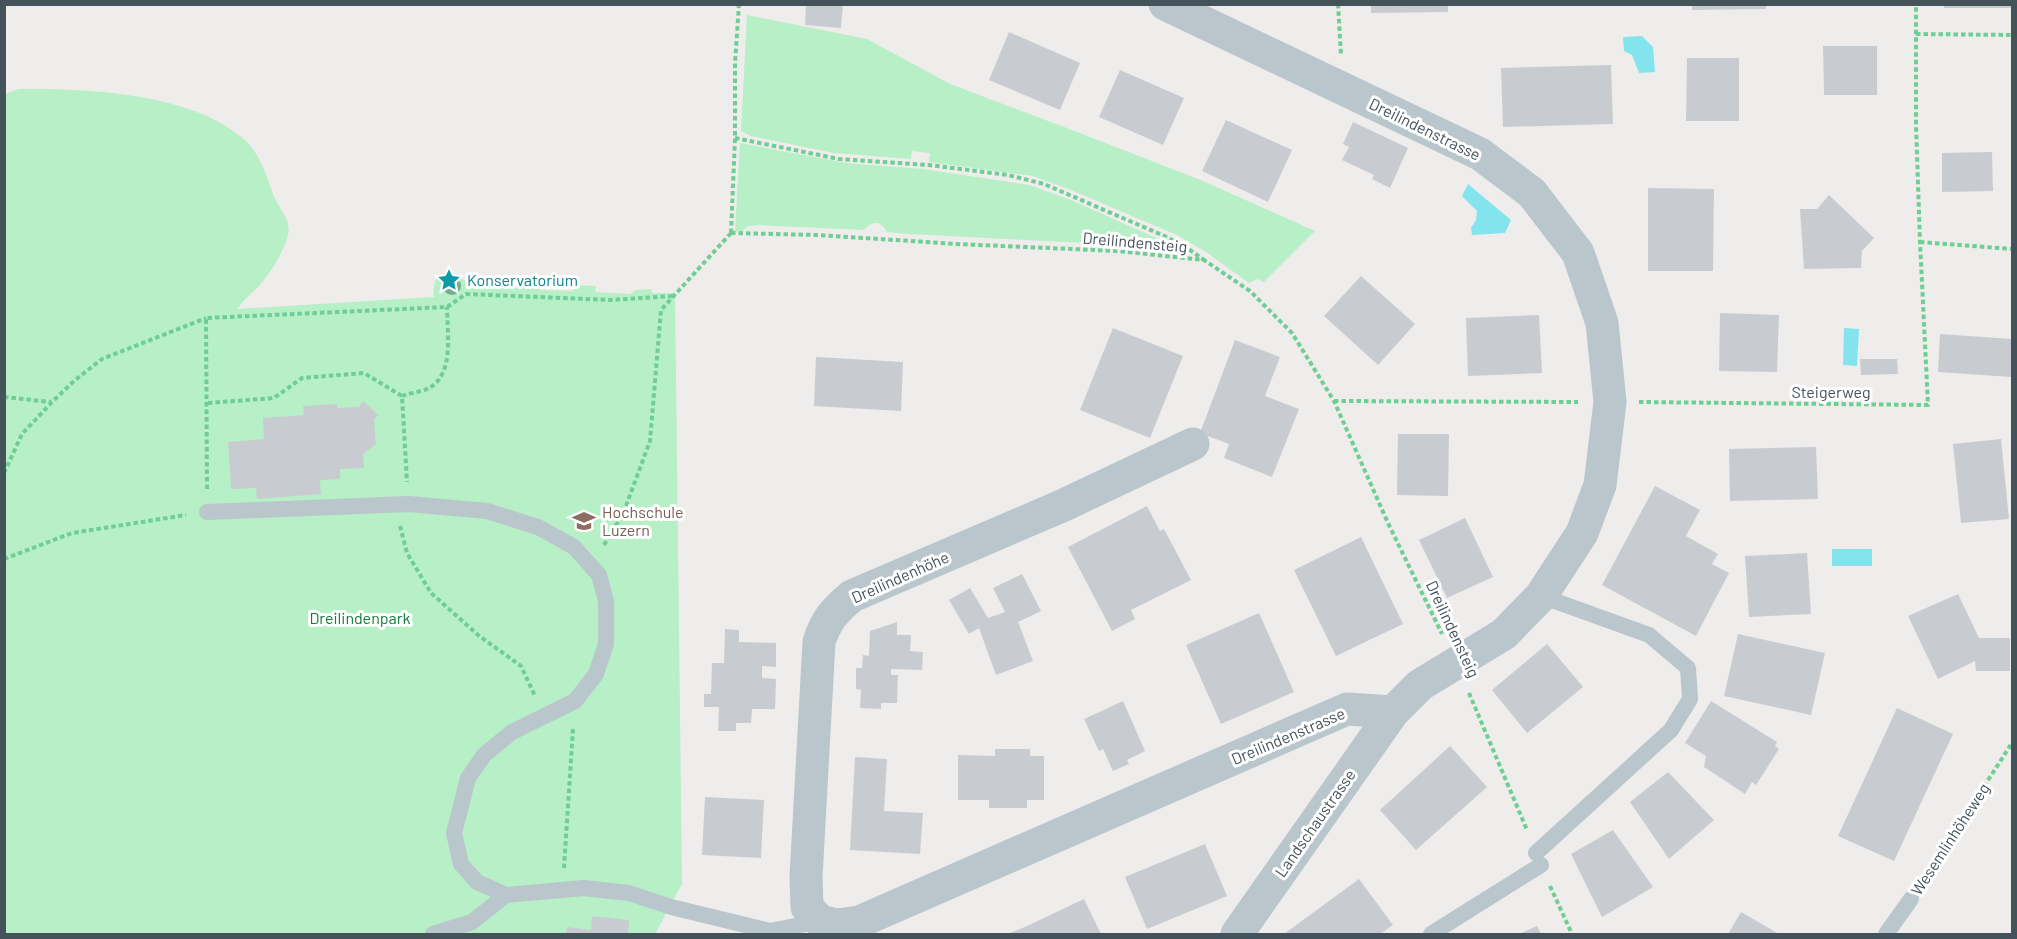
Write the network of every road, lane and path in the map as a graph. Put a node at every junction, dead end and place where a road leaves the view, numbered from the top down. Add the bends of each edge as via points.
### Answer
1 (739, 4) edge
2 (1166, 4) edge
3 (1338, 4) edge
4 (1916, 4) edge
5 (1916, 34) junction
6 (2013, 35) edge
7 (1341, 57) dead end
8 (735, 138) junction
9 (731, 233) junction
10 (1920, 242) junction
11 (2013, 249) edge
12 (1204, 260) junction
13 (674, 296) junction
14 (447, 307) junction
15 (206, 318) junction
16 (402, 396) junction
17 (4, 397) edge
18 (1334, 401) junction
19 (52, 402) junction
20 (1610, 402) junction
21 (208, 403) junction
22 (1193, 444) dead end
23 (4, 473) edge
24 (409, 504) junction
25 (207, 512) junction
26 (4, 559) edge
27 (591, 567) junction
28 (1541, 596) junction
29 (1456, 662) junction
30 (575, 701) junction
31 (1393, 712) junction
32 (534, 723) junction
33 (2013, 743) edge
34 (1539, 859) junction
35 (564, 863) dead end
36 (506, 895) junction
37 (1911, 899) joint
38 (820, 921) junction
39 (433, 934) edge
40 (1237, 934) edge
41 (1431, 934) edge
42 (1572, 934) edge
43 (1886, 934) edge

1 - 8 path
2 - 20 street, Dreilindenstrasse via 1480,154 1532,193 1578,253 1602,324
3 - 7 path
4 - 5 path, Steigerweg
5 - 6 path
5 - 10 path, Steigerweg
8 - 9 path
8 - 12 path via 839,159 929,165 1008,175 1044,184 1169,238
9 - 12 path, Dreilindensteig via 1118,250
9 - 13 path
10 - 11 path
10 - 20 path, Steigerweg via 1928,405
12 - 18 path, Dreilindensteig via 1250,291 1292,333
13 - 14 path via 610,300 466,294
13 - 27 path via 661,310 650,441 623,514
14 - 15 path
14 - 16 path via 447,358 442,376 430,387
15 - 19 path via 102,359
15 - 21 path
16 - 21 path via 364,373 302,378 274,398
16 - 24 path
17 - 19 path
18 - 20 path, Steigerweg
18 - 29 path, Dreilindensteig
19 - 23 path via 22,434
20 - 28 street, Dreilindenstrasse via 1600,485 1582,533
21 - 25 path
22 - 38 street, Dreilindenhöhe via 1064,505 852,596 836,609 819,642 806,877 807,907
24 - 25 lane
24 - 27 lane via 487,511 538,527 574,547
24 - 32 path via 399,524 407,553 431,593 478,635 521,666 537,703
25 - 26 path via 72,533
27 - 30 lane via 599,575 606,601 606,644 596,674
28 - 29 street, Dreilindenstrasse via 1503,634
28 - 34 lane via 1649,635 1688,668 1690,699 1671,730
29 - 31 street, Dreilindenstrasse via 1420,685
29 - 34 path, Dreilindensteig
30 - 32 lane
30 - 35 path
31 - 38 street, Dreilindenstrasse via 1347,709 859,922 837,925
31 - 40 street, Landschaustrasse
32 - 36 lane via 512,732 484,755 468,778 454,833 461,864 477,882
33 - 37 path, Wesemlinhöheweg
34 - 41 lane
34 - 42 path, Dreilindensteig
36 - 38 lane, Dreilindenstrasse via 584,888 630,893 670,907 770,931
36 - 39 lane via 472,922
37 - 43 lane, Wesemlinhöheweg

